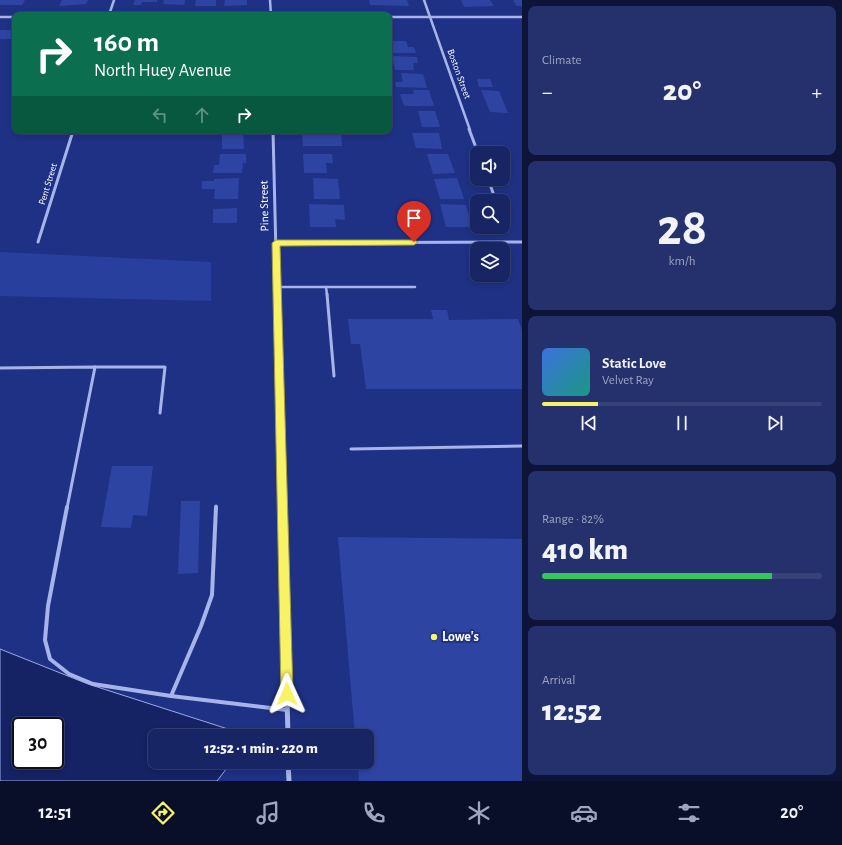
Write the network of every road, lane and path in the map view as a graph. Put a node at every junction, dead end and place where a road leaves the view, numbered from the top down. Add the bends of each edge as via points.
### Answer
1 (114, 0) edge
2 (270, 0) edge
3 (424, 0) edge
4 (110, 12) edge
5 (271, 12) edge
6 (0, 17) edge
7 (12, 17) edge
8 (392, 17) edge
9 (430, 17) junction
10 (522, 17) edge
11 (72, 134) edge
12 (273, 134) edge
13 (476, 146) edge
14 (38, 242) dead end
15 (522, 242) edge
16 (276, 243) junction
17 (277, 286) junction
18 (326, 287) junction
19 (414, 287) dead end
20 (95, 367) junction
21 (0, 368) edge
22 (334, 376) dead end
23 (160, 413) dead end
24 (522, 446) edge
25 (351, 449) dead end
26 (216, 506) dead end
27 (171, 696) junction
28 (287, 710) junction
29 (288, 729) edge
30 (288, 769) edge
31 (289, 781) edge

1 - 4 street
2 - 5 street
3 - 9 street, Boston Street
6 - 7 street
8 - 9 street
9 - 10 street
9 - 13 street, Boston Street
11 - 14 street, Pent Street
12 - 16 street, Pine Street
15 - 16 street
16 - 17 street, Pine Street
17 - 18 lane
17 - 28 street, Pine Street
18 - 19 lane
18 - 22 lane
20 - 21 lane
20 - 23 lane via 166,367
20 - 27 lane via 48,606 44,640 50,659 69,674 93,684
24 - 25 lane
26 - 27 lane via 212,595
27 - 28 lane
28 - 29 street, Pine Street
30 - 31 street

